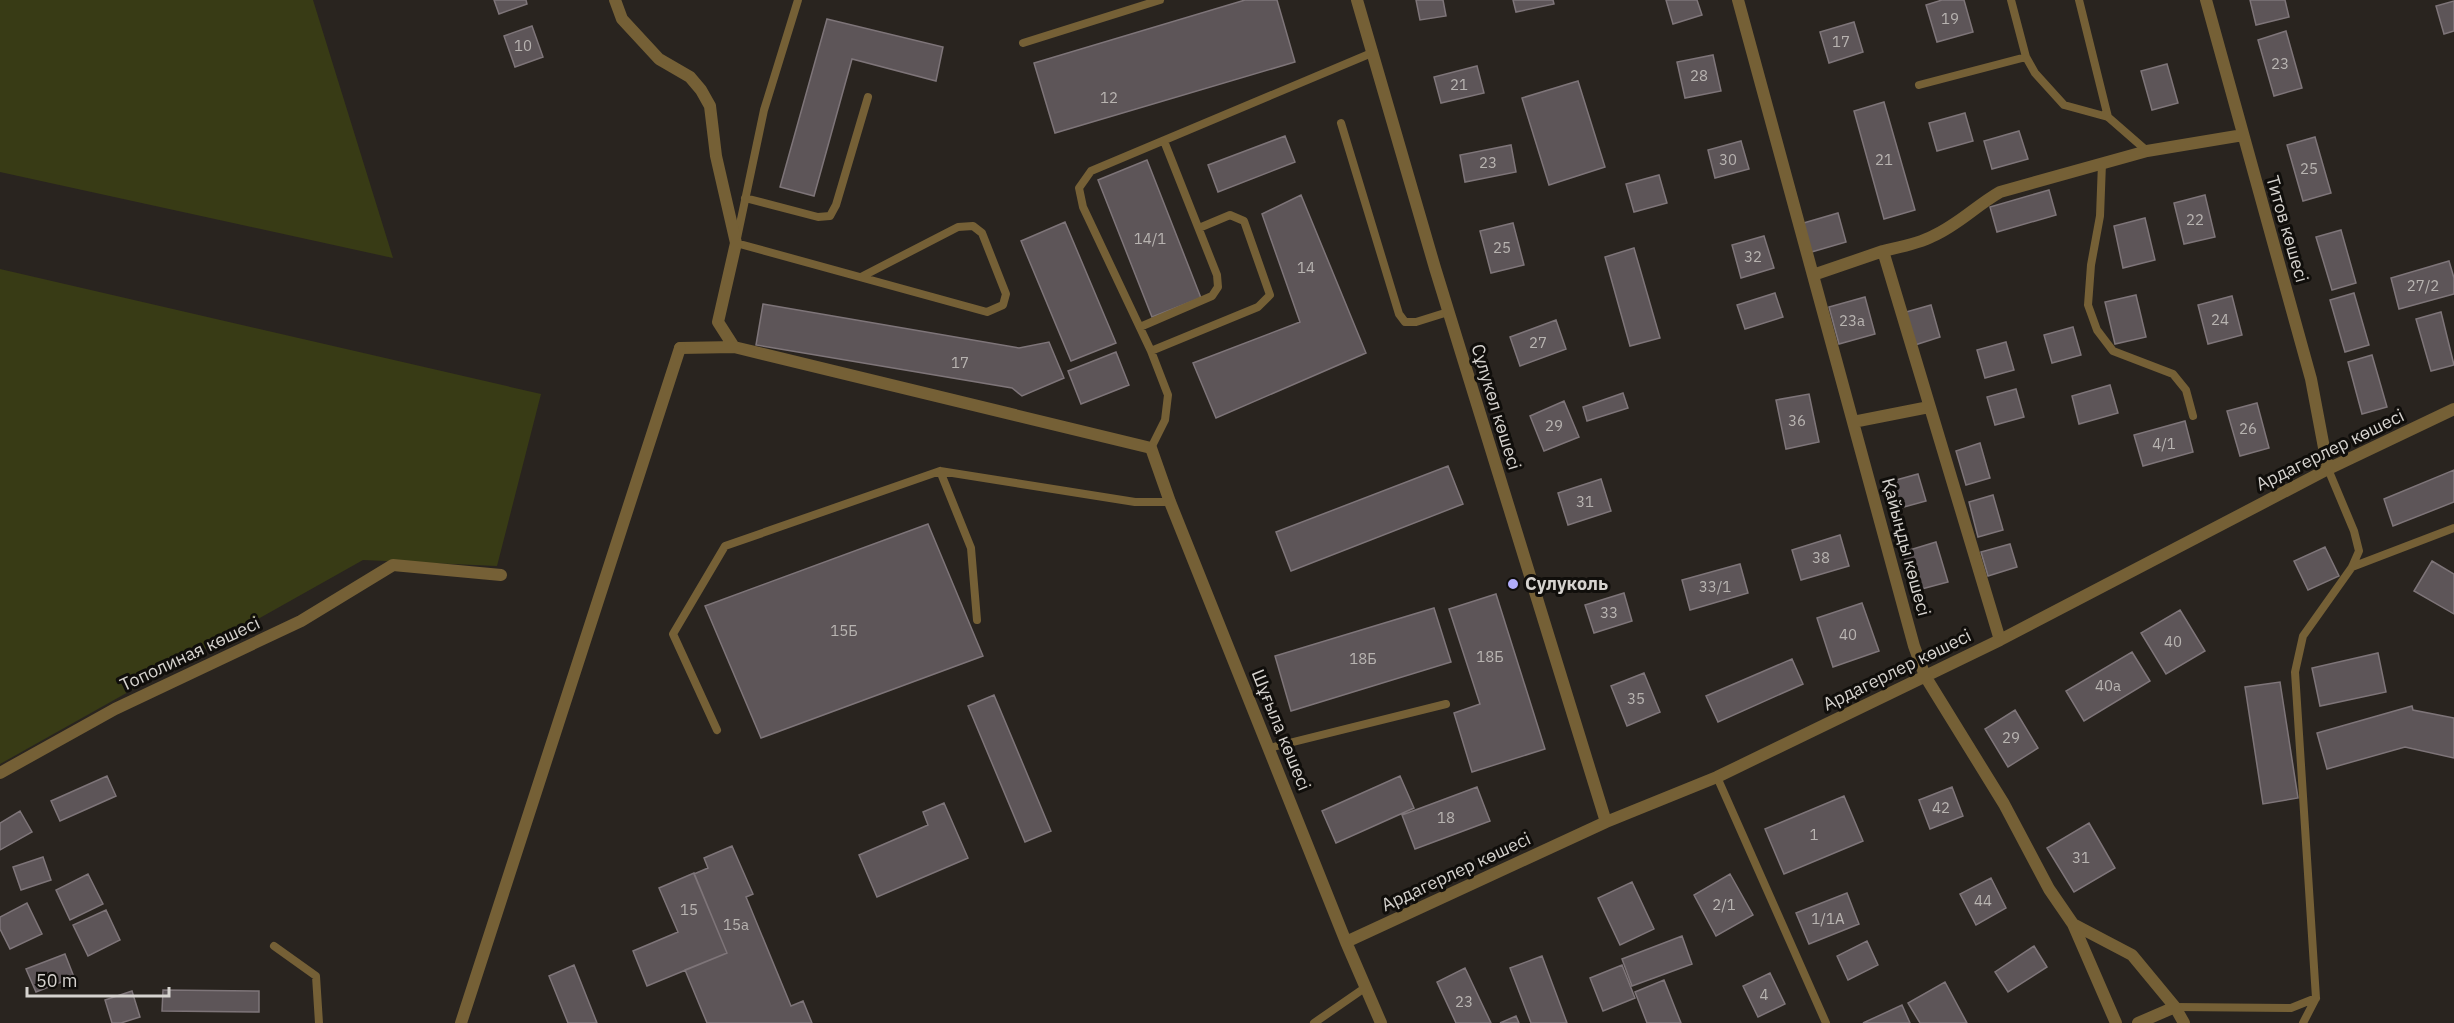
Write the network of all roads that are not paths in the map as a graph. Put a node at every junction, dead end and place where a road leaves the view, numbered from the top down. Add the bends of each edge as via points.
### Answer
1 (615, 0) edge
2 (798, 0) edge
3 (1160, 0) edge
4 (1357, 0) edge
5 (1738, 0) edge
6 (2011, 0) edge
7 (2079, 0) edge
8 (2206, 0) edge
9 (1023, 43) dead end
10 (1374, 52) junction
11 (2026, 57) junction
12 (1919, 85) dead end
13 (868, 98) dead end
14 (2108, 117) junction
15 (1341, 123) dead end
16 (2243, 135) junction
17 (1164, 141) junction
18 (2147, 151) junction
19 (2102, 163) junction
20 (746, 198) junction
21 (1199, 228) junction
22 (736, 243) junction
23 (1883, 251) junction
24 (1813, 275) junction
25 (861, 278) junction
26 (1448, 312) junction
27 (1140, 327) junction
28 (734, 348) junction
29 (1151, 351) junction
30 (1929, 407) junction
31 (2454, 409) edge
32 (2193, 416) dead end
33 (1853, 422) junction
34 (1151, 448) junction
35 (2328, 469) junction
36 (940, 471) junction
37 (1170, 502) junction
38 (2454, 528) edge
39 (2352, 567) junction
40 (501, 575) dead end
41 (977, 620) dead end
42 (2000, 640) junction
43 (1925, 676) junction
44 (1446, 704) dead end
45 (717, 730) dead end
46 (1269, 748) junction
47 (0, 773) edge
48 (1717, 777) junction
49 (1606, 822) junction
50 (2073, 924) junction
51 (1346, 942) junction
52 (274, 946) dead end
53 (1366, 987) junction
54 (2316, 998) junction
55 (2175, 1007) junction
56 (319, 1023) edge
57 (461, 1023) edge
58 (1314, 1023) edge
59 (1381, 1023) edge
60 (1826, 1023) edge
61 (2116, 1023) edge
62 (2138, 1023) edge
63 (2184, 1023) edge
64 (2303, 1023) edge

1 - 22 street via 622,19 659,58 690,77 710,106 716,156
2 - 20 lane via 764,110
3 - 9 lane
4 - 10 street, Сұлукөл көшесі
5 - 24 street, Қайыңды көшесі
6 - 11 lane
7 - 14 lane
8 - 16 street, Титов көшесі
10 - 17 lane
10 - 26 street, Сұлукөл көшесі
11 - 12 lane
11 - 14 lane via 2064,105
13 - 20 lane via 830,216 818,217
14 - 18 lane
15 - 26 lane via 1399,314 1405,322 1416,322
16 - 18 street
16 - 35 street, Титов көшесі via 2311,379
17 - 21 lane
17 - 27 lane via 1091,171 1079,188 1083,207
18 - 19 street
19 - 23 street via 2000,192 1931,237
19 - 32 lane via 2100,216 2088,305 2097,330 2113,351 2173,374 2186,390
20 - 22 lane
21 - 27 lane via 1217,274 1218,287 1212,296
21 - 29 lane via 1230,215 1244,221 1270,295 1258,307
22 - 25 lane
22 - 28 street via 718,322
23 - 24 street
23 - 30 street
24 - 33 street, Қайыңды көшесі
25 - 25 lane via 987,312 1003,305 1006,294 982,233 973,226 958,226
26 - 49 street, Сұлукөл көшесі
27 - 29 lane
28 - 34 street
28 - 57 street via 680,348
29 - 34 lane via 1168,395 1165,420
30 - 33 street
30 - 42 street
31 - 35 street, Ардагерлер көшесі
33 - 43 street, Қайыңды көшесі
34 - 37 street, Шұғыла көшесі
35 - 39 lane via 2359,551
35 - 42 street, Ардагерлер көшесі
36 - 37 lane via 1135,502
36 - 41 lane via 971,548
36 - 45 lane via 725,546 673,634
37 - 46 street, Шұғыла көшесі
38 - 39 lane
39 - 54 lane via 2303,636 2295,672
40 - 47 street, Тополиная көшесі via 393,565 301,621 115,709
42 - 43 street, Ардагерлер көшесі
43 - 48 street, Ардагерлер көшесі
43 - 50 street, Қайыңды көшесі
44 - 46 lane
46 - 51 street, Шұғыла көшесі
48 - 49 street, Ардагерлер көшесі
48 - 60 lane
49 - 51 street, Ардагерлер көшесі
50 - 55 street, Қайыңды көшесі via 2132,955
50 - 61 street
51 - 53 street, Шұғыла көшесі
52 - 56 lane via 316,976
53 - 58 lane
53 - 59 street, Шұғыла көшесі
54 - 55 lane via 2291,1008
54 - 64 lane
55 - 62 street
55 - 63 street, Қайыңды көшесі

